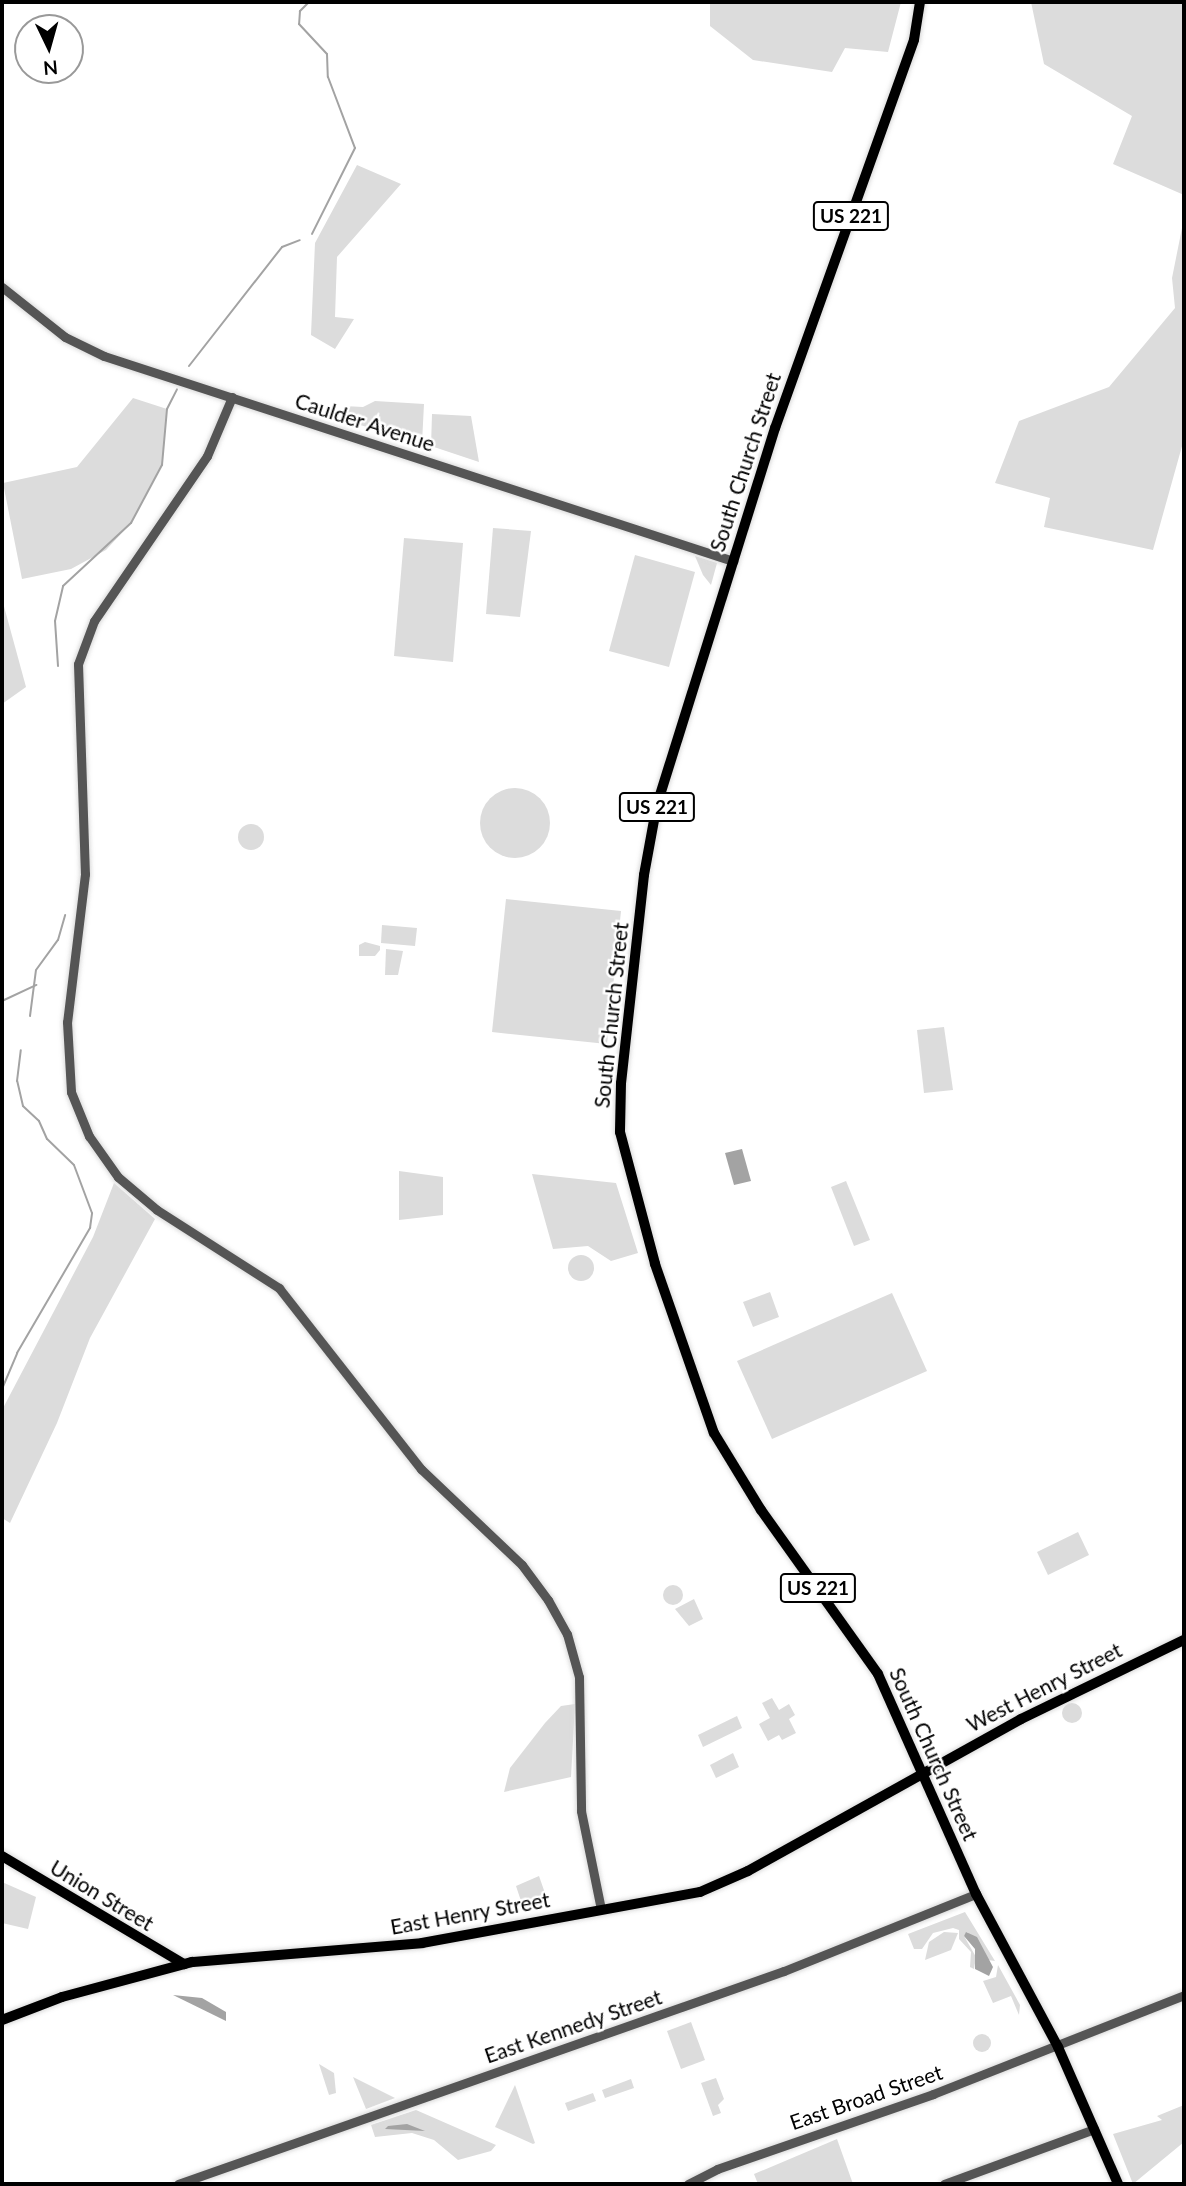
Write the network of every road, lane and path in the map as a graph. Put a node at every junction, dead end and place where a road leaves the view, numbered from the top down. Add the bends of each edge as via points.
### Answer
1 (920, 2) edge
2 (2, 287) edge
3 (232, 397) junction
4 (733, 561) junction
5 (1184, 1640) edge
6 (922, 1772) junction
7 (2, 1856) edge
8 (975, 1894) junction
9 (601, 1909) junction
10 (184, 1965) junction
11 (1184, 1995) edge
12 (2, 2021) edge
13 (1058, 2047) junction
14 (1094, 2129) junction
15 (178, 2184) edge
16 (688, 2184) edge
17 (944, 2184) edge
18 (1118, 2184) edge

1 - 4 main road, South Church Street / US 221 via 914,40 775,428
2 - 3 street, Caulder Avenue via 86,348
3 - 4 street, Caulder Avenue
3 - 9 street via 207,456 94,621 78,664 85,874 67,1022 71,1091 97,1151 118,1177 143,1200 250,1266 286,1295 421,1469 522,1565 548,1600 567,1634 579,1677 581,1811
4 - 6 main road, South Church Street / US 221 via 649,839 621,1083 622,1146 655,1264 714,1433 757,1504 878,1674
5 - 6 main road, West Henry Street
6 - 8 main road, South Church Street / US 221
6 - 9 main road, East Henry Street via 726,1882 687,1896
7 - 10 main road, Union Street
8 - 13 main road, South Church Street / US 221
8 - 15 street, East Kennedy Street via 718,1995
9 - 10 main road, East Henry Street via 391,1947 245,1955
10 - 12 main road, East Henry Street via 62,1997
11 - 13 street, East Broad Street
13 - 14 main road, South Church Street / US 221
13 - 16 street, East Broad Street
14 - 17 street
14 - 18 main road, US 221

